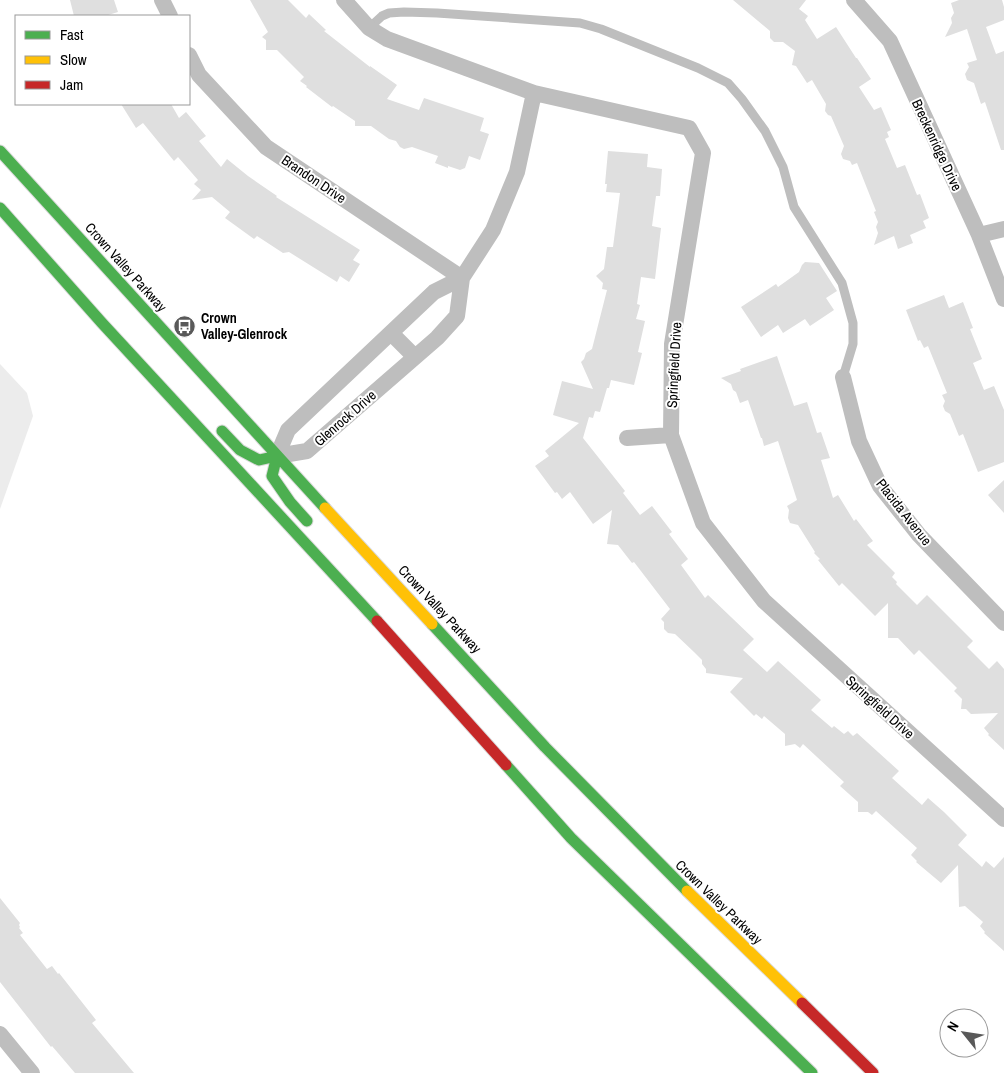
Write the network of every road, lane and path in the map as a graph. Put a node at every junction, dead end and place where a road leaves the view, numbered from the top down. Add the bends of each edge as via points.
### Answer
1 (162, 0) edge
2 (344, 0) edge
3 (854, 0) edge
4 (170, 15) edge
5 (369, 28) junction
6 (190, 57) edge
7 (534, 93) junction
8 (0, 151) edge
9 (0, 208) edge
10 (1004, 228) edge
11 (979, 236) junction
12 (462, 278) junction
13 (1004, 299) edge
14 (102, 323) junction
15 (117, 323) dead end
16 (391, 333) junction
17 (415, 357) junction
18 (843, 377) joint
19 (214, 421) dead end
20 (671, 435) junction
21 (627, 438) dead end
22 (278, 456) junction
23 (311, 538) junction
24 (1004, 623) edge
25 (1004, 819) edge
26 (0, 1034) edge
27 (32, 1073) edge
28 (812, 1073) edge
29 (873, 1073) edge

1 - 4 street
2 - 5 street, Springfield Drive
3 - 11 street, Breckenridge Drive via 890,41
5 - 7 street, Springfield Drive via 387,39
5 - 18 lane via 382,16 404,12 580,23 698,68 728,83 766,131 783,167 794,207 842,284 853,323 853,344
6 - 12 street, Brandon Drive via 199,75 266,147
7 - 12 street, Glenrock Drive via 517,172 493,230
7 - 20 street, Springfield Drive via 688,128 703,153 672,344
8 - 22 main road, Crown Valley Parkway
9 - 14 main road
10 - 11 street
11 - 13 street, Breckenridge Drive
12 - 16 street via 434,292
12 - 17 street, Glenrock Drive via 457,316
14 - 15 main road
14 - 23 main road via 248,482
16 - 17 street
16 - 22 street via 288,430
17 - 22 street, Glenrock Drive via 307,451
18 - 24 street, Placida Avenue via 859,441 880,486 920,535
19 - 22 main road via 240,450 259,460
20 - 21 street
20 - 25 street, Springfield Drive via 703,523 764,601
22 - 23 main road via 272,476
22 - 29 main road, Crown Valley Parkway via 603,807
23 - 28 main road via 408,655 571,838
26 - 27 street

